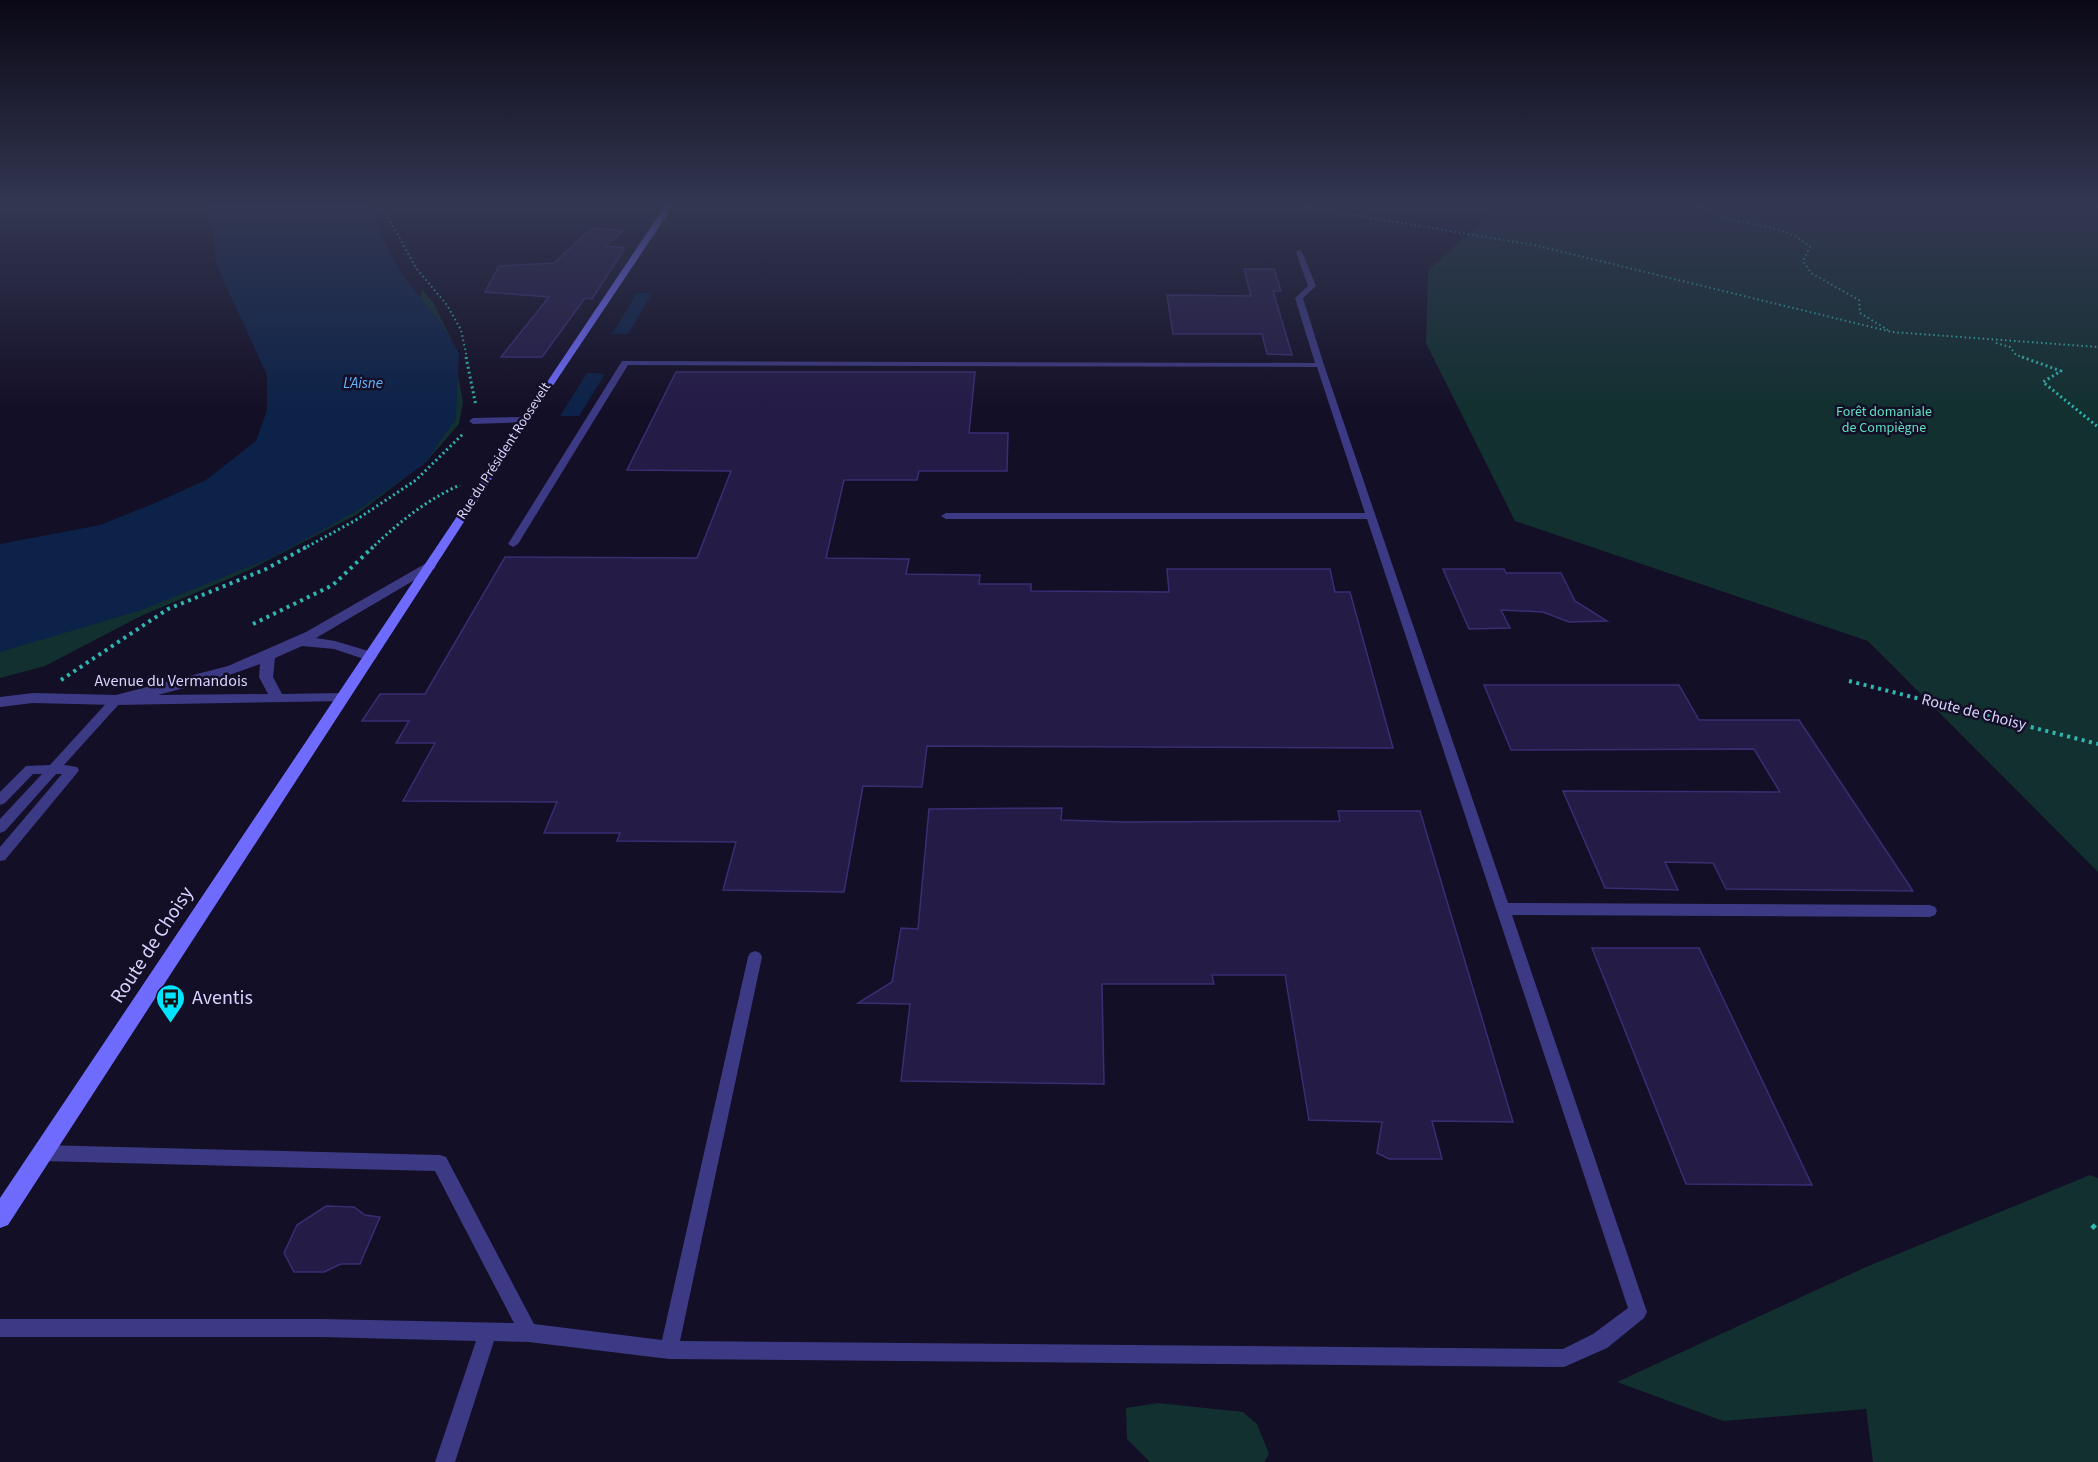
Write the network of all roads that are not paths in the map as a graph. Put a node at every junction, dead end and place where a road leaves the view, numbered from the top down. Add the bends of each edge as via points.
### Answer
1 (623, 274) edge
2 (1307, 274) edge
3 (1320, 365) junction
4 (525, 420) junction
5 (473, 421) road end
6 (946, 516) dead end
7 (1371, 516) junction
8 (513, 544) dead end
9 (430, 565) junction
10 (300, 641) junction
11 (268, 656) junction
12 (370, 656) junction
13 (277, 698) junction
14 (342, 698) junction
15 (116, 700) junction
16 (0, 702) edge
17 (53, 769) junction
18 (0, 800) edge
19 (0, 828) edge
20 (0, 856) edge
21 (1503, 909) junction
22 (1930, 911) dead end
23 (755, 957) dead end
24 (42, 1153) junction
25 (0, 1217) edge
26 (0, 1328) edge
27 (488, 1332) junction
28 (529, 1333) junction
29 (669, 1350) junction
30 (445, 1462) edge

1 - 4 street, Rue du Président Roosevelt
2 - 3 lane via 1312,286 1299,298
3 - 7 lane
3 - 8 lane via 625,363
4 - 5 lane
4 - 9 street, Rue du Président Roosevelt
6 - 7 lane
7 - 21 lane
9 - 10 street
9 - 12 street, Rue du Président Roosevelt
10 - 11 street
10 - 12 street via 335,645
11 - 13 street via 266,677
11 - 15 street via 212,676
12 - 14 street, Rue du Président Roosevelt
13 - 14 street, Avenue du Vermandois
13 - 15 street, Avenue du Vermandois
14 - 24 street, Route de Choisy
15 - 16 street, Avenue du Vermandois via 33,698
15 - 17 lane
17 - 18 lane via 30,769
17 - 19 lane
17 - 20 lane via 73,770
21 - 22 lane
21 - 29 lane via 1638,1312 1600,1341 1564,1358
23 - 29 lane
24 - 25 street, Route de Choisy
24 - 28 lane via 440,1164
26 - 27 lane
27 - 28 lane
27 - 30 lane
28 - 29 lane

